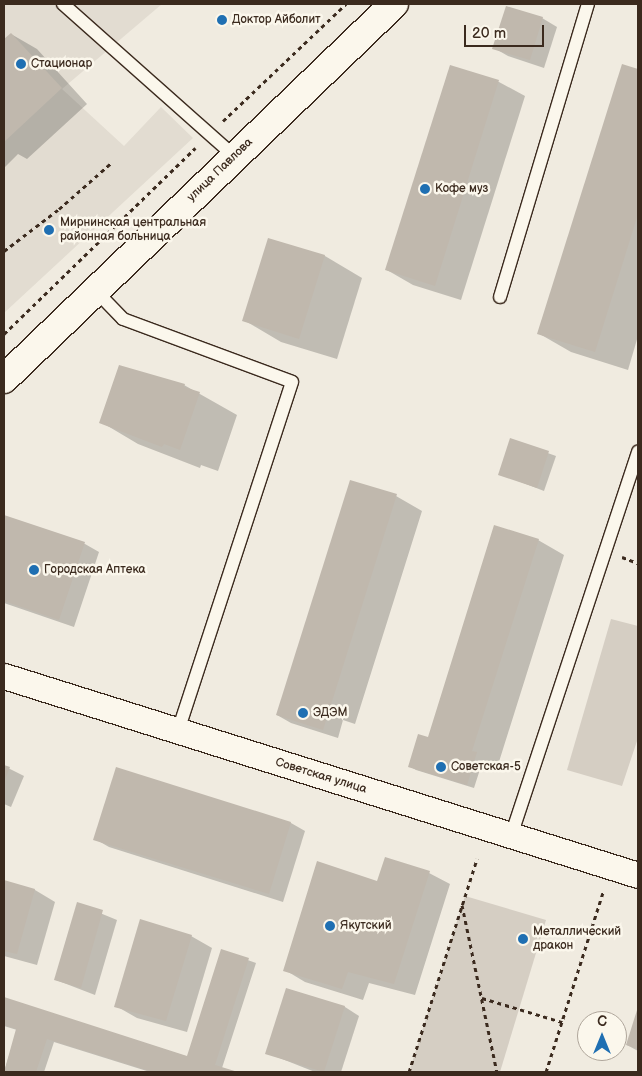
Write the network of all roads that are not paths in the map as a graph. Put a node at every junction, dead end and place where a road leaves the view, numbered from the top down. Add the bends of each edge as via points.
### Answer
1 (63, 4) edge
2 (394, 4) edge
3 (588, 4) edge
4 (234, 156) junction
5 (95, 290) junction
6 (500, 297) dead end
7 (4, 379) edge
8 (638, 451) edge
9 (4, 676) edge
10 (178, 731) junction
11 (511, 836) junction
12 (638, 875) edge

1 - 4 lane
2 - 4 main road, улица Павлова
3 - 6 lane
4 - 5 main road, улица Павлова
5 - 7 main road, улица Павлова
5 - 10 lane via 123,319 292,382
8 - 11 lane
9 - 10 street, Советская улица
10 - 11 street, Советская улица
11 - 12 street, Советская улица

